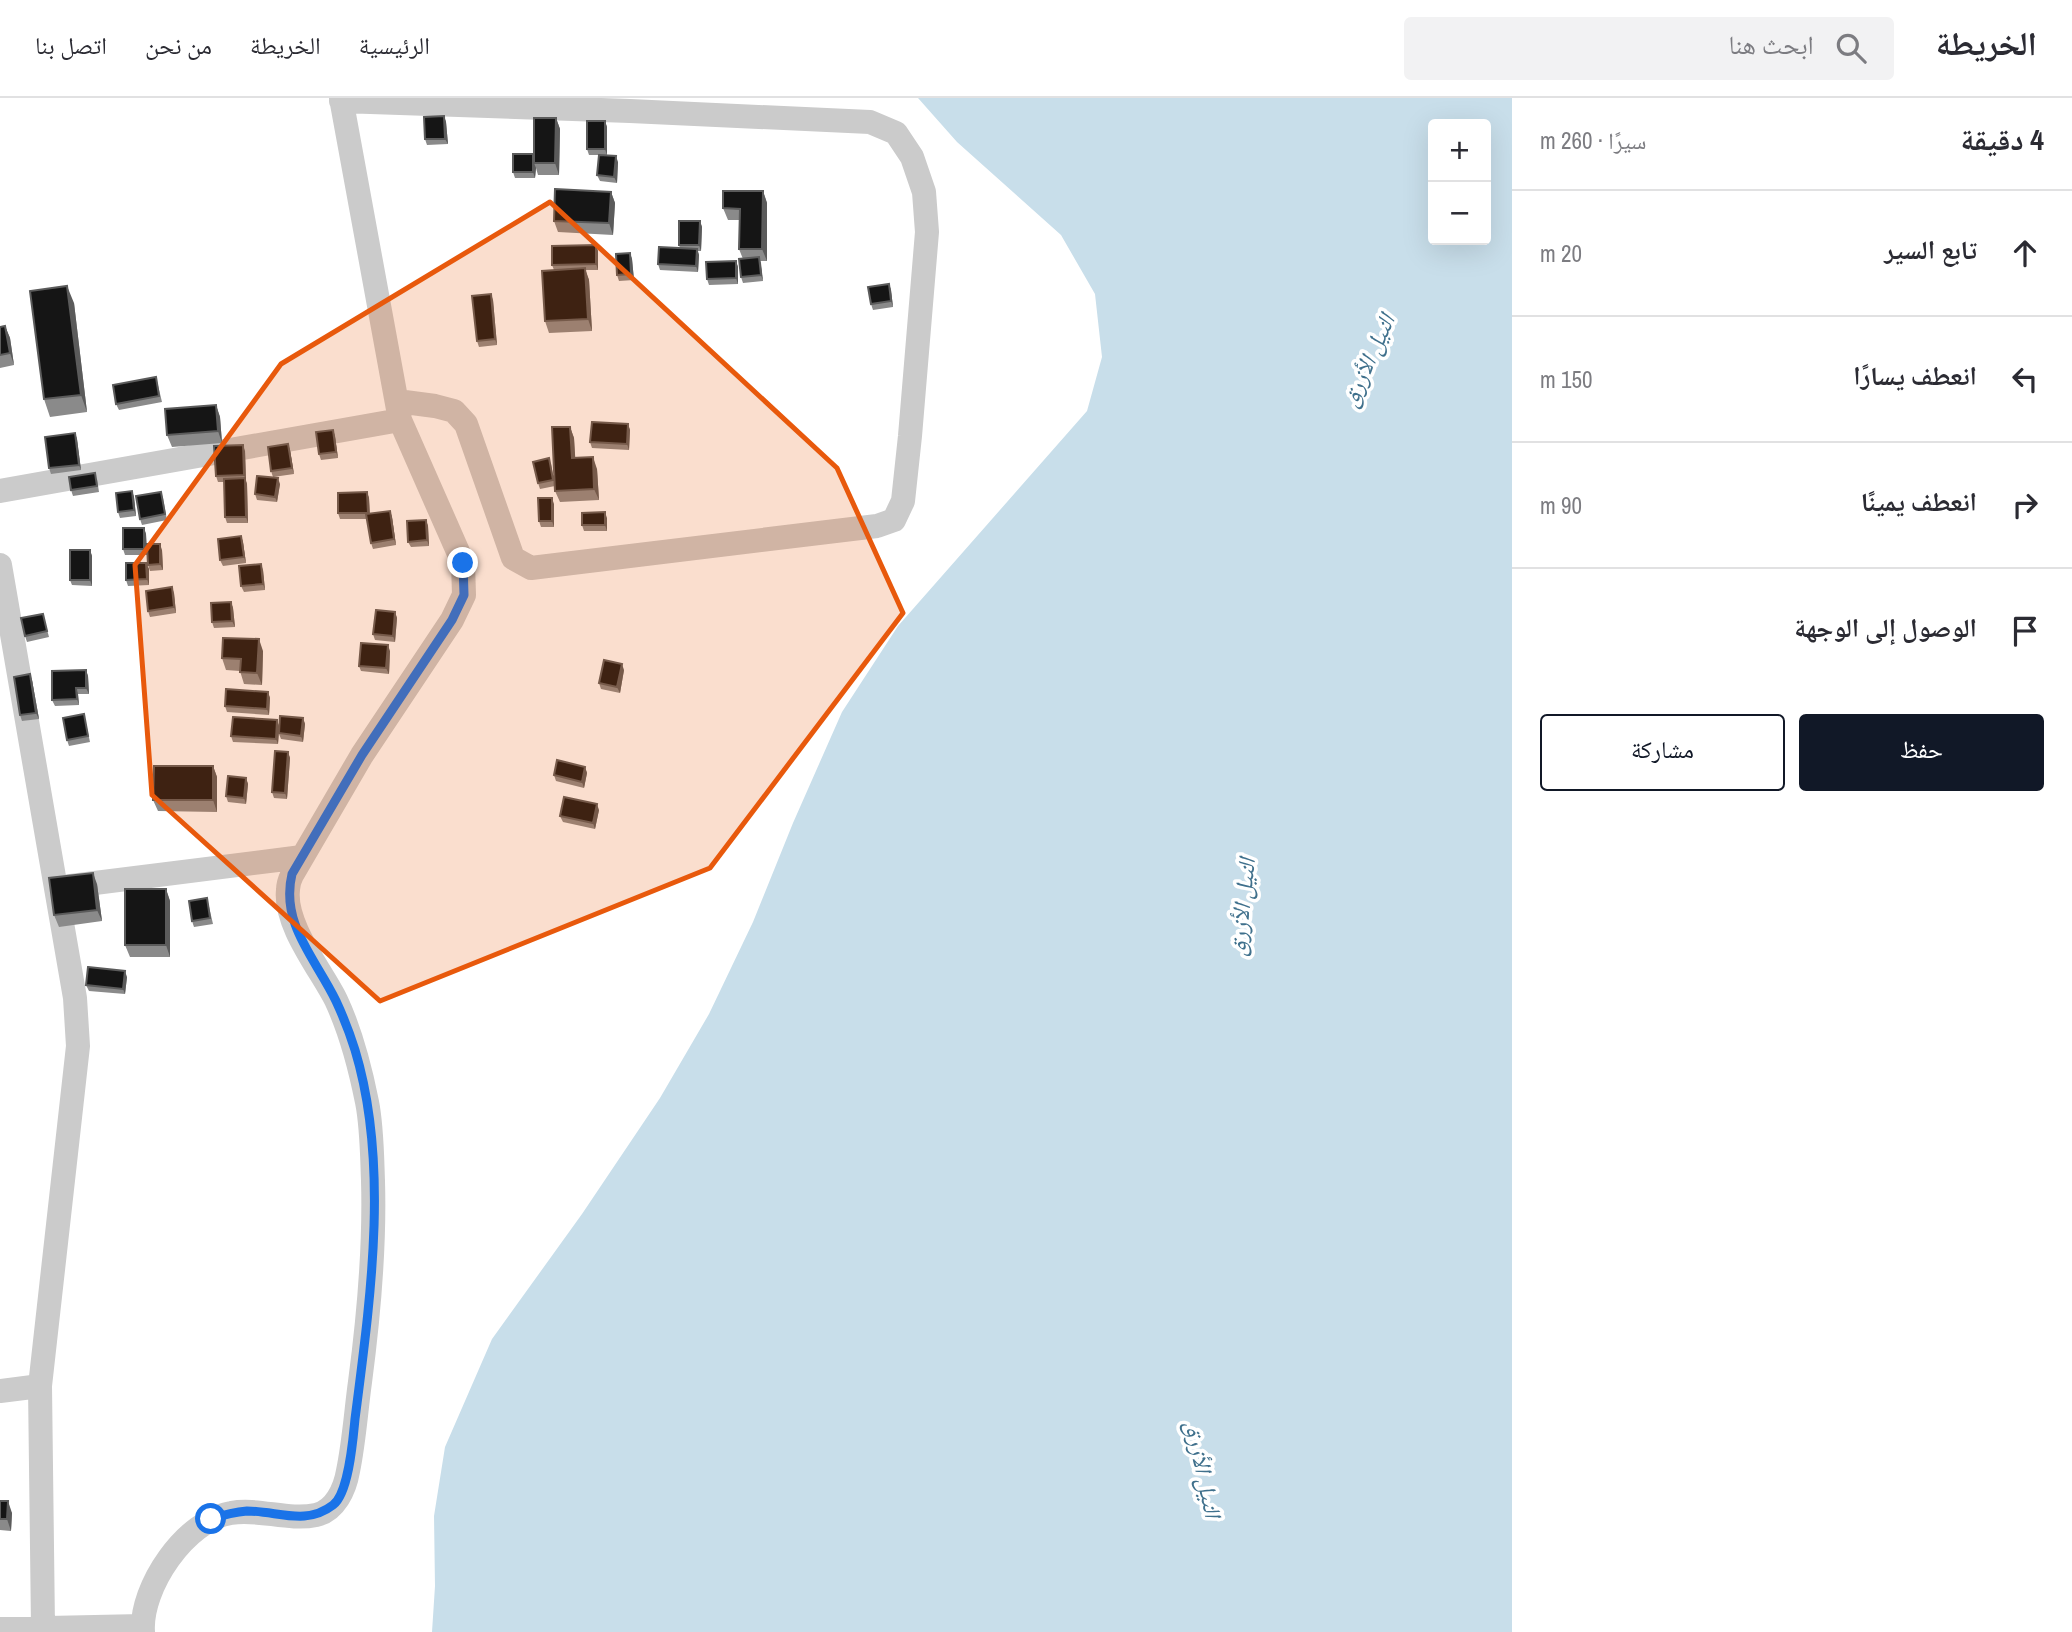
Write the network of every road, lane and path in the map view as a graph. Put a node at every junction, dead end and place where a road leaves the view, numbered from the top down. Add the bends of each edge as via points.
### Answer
1 (341, 100) edge
2 (399, 410) junction
3 (0, 491) edge
4 (0, 565) edge
5 (302, 857) junction
6 (56, 888) junction
7 (40, 1386) junction
8 (0, 1391) edge
9 (43, 1627) junction
10 (0, 1629) edge
11 (142, 1629) edge

1 - 2 street
1 - 2 street via 870,122 896,133 912,157 924,191 927,232 911,424 903,501 894,520 877,526 531,568 513,558 467,424 454,411 435,406
2 - 3 street
2 - 5 street via 463,563 464,595
4 - 6 street
5 - 6 street
5 - 11 street via 288,891 290,912 336,1001 355,1050 368,1104 374,1223 370,1304 348,1473 337,1502 318,1515 248,1511 211,1519 163,1565 149,1594
6 - 7 street via 75,998 78,1046
7 - 8 street
7 - 9 street
9 - 10 street
9 - 11 street

